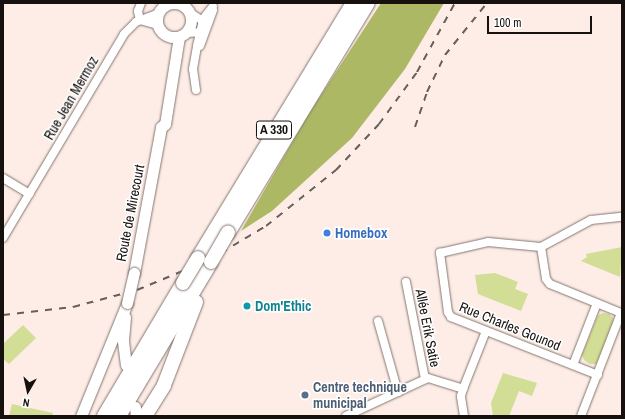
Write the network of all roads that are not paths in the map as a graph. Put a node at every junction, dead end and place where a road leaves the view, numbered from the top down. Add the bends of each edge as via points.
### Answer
1 (141, 3) edge
2 (173, 3) edge
3 (353, 3) edge
4 (368, 3) edge
5 (213, 4) edge
6 (186, 7) edge
7 (159, 12) junction
8 (203, 19) junction
9 (140, 20) junction
10 (158, 25) junction
11 (205, 31) junction
12 (183, 35) junction
13 (166, 36) junction
14 (196, 90) dead end
15 (161, 127) junction
16 (3, 178) edge
17 (30, 194) junction
18 (622, 217) edge
19 (3, 238) edge
20 (541, 246) junction
21 (208, 259) junction
22 (406, 282) dead end
23 (127, 303) junction
24 (597, 304) junction
25 (622, 313) edge
26 (378, 321) dead end
27 (486, 331) junction
28 (130, 365) junction
29 (573, 365) junction
30 (598, 375) junction
31 (425, 379) junction
32 (463, 389) junction
33 (398, 392) junction
34 (139, 413) edge
35 (81, 416) edge
36 (96, 416) edge
37 (104, 416) edge
38 (119, 416) edge
39 (346, 416) edge
40 (464, 416) edge
41 (581, 416) edge

1 - 9 street via 138,11
2 - 6 main road
2 - 7 main road
3 - 21 highway, A 330
4 - 21 highway, A 330, bridge via 228,234
5 - 8 street
5 - 11 street
6 - 8 street
6 - 12 main road via 192,23
7 - 9 street, Rue Jean Mermoz
7 - 10 main road
8 - 11 street
9 - 10 street
9 - 17 street, Rue Jean Mermoz via 124,34
10 - 13 main road
11 - 12 street
11 - 14 street via 196,54
12 - 13 main road
12 - 15 main road, Route de Mirecourt via 165,124
13 - 15 main road, Route de Mirecourt via 169,52 159,123
15 - 23 main road, Route de Mirecourt, bridge
16 - 17 street
17 - 19 street, Rue Jean Mermoz
18 - 20 street via 591,220
20 - 24 street via 547,282
20 - 27 street, Rue Charles Gounod via 488,242 440,252 449,315
21 - 28 highway, A 330, bridge via 183,283
21 - 34 highway via 164,384
21 - 38 highway, A 330
22 - 31 street, Allée Erik Satie
23 - 28 main road, Route de Mirecourt via 123,341
23 - 35 main road, Route de Mirecourt
24 - 25 street
24 - 29 street
25 - 30 street
26 - 33 street
27 - 29 street, Rue Charles Gounod
27 - 32 street
28 - 36 highway
28 - 37 highway, A 330
29 - 30 street, Rue Charles Gounod
30 - 41 street
31 - 32 street via 434,378
31 - 33 street
32 - 40 street via 461,396
33 - 39 street

